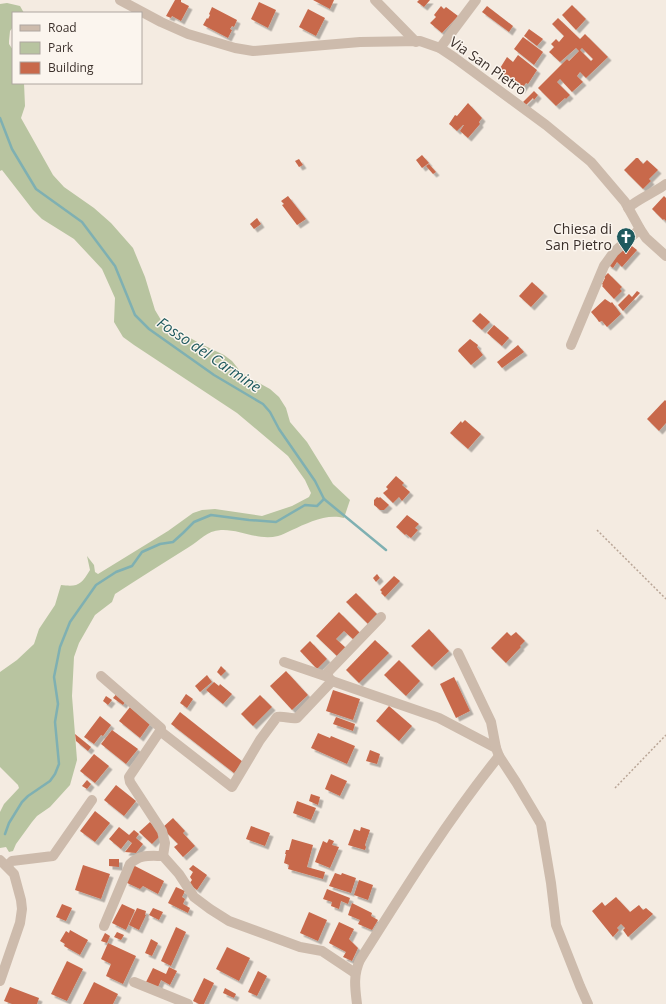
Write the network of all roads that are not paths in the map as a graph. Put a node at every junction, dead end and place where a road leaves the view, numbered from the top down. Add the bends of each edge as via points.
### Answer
1 (120, 0) edge
2 (375, 0) edge
3 (476, 0) edge
4 (416, 42) junction
5 (440, 48) junction
6 (666, 184) edge
7 (628, 208) junction
8 (640, 229) junction
9 (666, 256) edge
10 (571, 345) dead end
11 (381, 618) dead end
12 (458, 653) dead end
13 (284, 662) dead end
14 (101, 676) dead end
15 (330, 679) junction
16 (160, 731) junction
17 (498, 752) junction
18 (92, 800) dead end
19 (163, 856) junction
20 (3, 863) edge
21 (104, 926) dead end
22 (355, 973) junction
23 (0, 981) edge
24 (134, 982) dead end
25 (188, 1004) edge
26 (357, 1004) edge
27 (588, 1004) edge

1 - 4 street, Via San Pietro via 188,34 253,51 360,42
2 - 4 street
3 - 5 street
4 - 5 street, Via San Pietro
5 - 7 street, Via San Pietro via 546,125 590,162
6 - 7 street
7 - 8 street, Via San Pietro
8 - 9 street, Via San Pietro
8 - 10 street via 608,258
11 - 15 street via 328,672
12 - 17 street via 491,722
13 - 15 street
14 - 16 street via 159,725
15 - 16 street via 297,718 277,717 260,740 232,788
15 - 17 street via 439,718
16 - 19 street via 129,777 162,831 165,843
17 - 22 street via 417,869 360,960
17 - 27 street via 541,824 556,925
18 - 20 street via 53,856
19 - 21 street via 142,856 130,864
19 - 22 street via 194,897 229,921 300,947 322,951
20 - 23 street via 14,874 22,909 20,923
22 - 26 street
24 - 25 street

